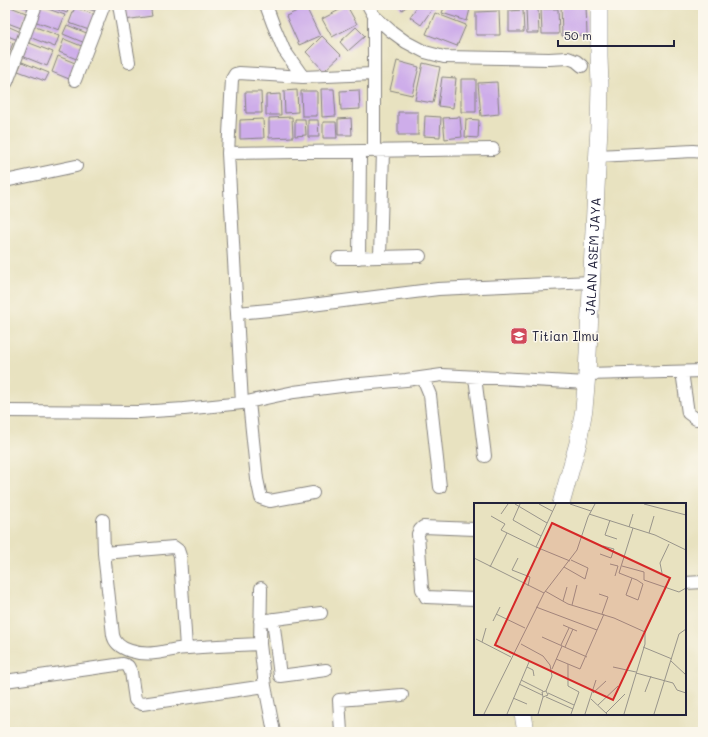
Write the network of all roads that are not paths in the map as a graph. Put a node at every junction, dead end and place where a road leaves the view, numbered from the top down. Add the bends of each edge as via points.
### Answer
1 (36, 5) edge
2 (104, 5) edge
3 (119, 5) edge
4 (266, 5) edge
5 (599, 5) edge
6 (371, 10) edge
7 (129, 62) dead end
8 (582, 66) dead end
9 (373, 74) junction
10 (303, 77) junction
11 (75, 80) dead end
12 (7, 82) dead end
13 (493, 149) dead end
14 (378, 151) junction
15 (360, 152) junction
16 (703, 152) edge
17 (228, 153) junction
18 (598, 156) junction
19 (76, 166) dead end
20 (5, 181) edge
21 (420, 256) dead end
22 (380, 257) junction
23 (338, 258) dead end
24 (359, 258) junction
25 (591, 282) junction
26 (237, 313) junction
27 (703, 371) edge
28 (682, 372) junction
29 (475, 376) junction
30 (423, 378) junction
31 (587, 378) junction
32 (245, 402) junction
33 (5, 411) edge
34 (703, 418) edge
35 (485, 456) dead end
36 (440, 487) dead end
37 (313, 493) dead end
38 (561, 503) edge
39 (103, 520) dead end
40 (474, 529) edge
41 (104, 553) junction
42 (703, 582) edge
43 (686, 583) edge
44 (261, 588) dead end
45 (474, 599) edge
46 (320, 613) dead end
47 (273, 619) junction
48 (260, 621) junction
49 (260, 644) junction
50 (186, 648) junction
51 (326, 670) dead end
52 (5, 681) edge
53 (265, 686) junction
54 (402, 695) dead end
55 (523, 715) edge
56 (274, 732) edge
57 (341, 732) edge
58 (526, 732) edge

1 - 12 street
2 - 11 street
3 - 7 street
4 - 10 street via 284,50
5 - 18 main road, JALAN ASEM JAYA
6 - 8 street via 391,32 425,52 444,57 568,58
6 - 9 street
9 - 10 street
9 - 14 street
10 - 17 street via 235,74 232,78
13 - 14 street
14 - 15 street
14 - 22 street
15 - 17 street
15 - 24 street
16 - 18 street
17 - 26 street
18 - 25 main road, JALAN ASEM JAYA
19 - 20 street
21 - 22 street
22 - 24 street
23 - 24 street
25 - 26 street via 438,289
25 - 31 main road, JALAN ASEM JAYA
26 - 32 street
27 - 28 street
28 - 31 street
28 - 34 street via 688,412 696,419
29 - 30 street via 442,375
29 - 31 street
29 - 35 street
30 - 32 street via 310,390
30 - 36 street via 430,395
31 - 38 main road, JALAN ASEM JAYA via 578,443
32 - 33 street via 140,412
32 - 37 street via 261,498 270,501
39 - 41 street
40 - 45 street via 424,528 418,534 422,589 426,597
41 - 50 street via 116,643 129,650 149,653
41 - 50 street via 174,547 178,550
42 - 43 street
44 - 48 street
46 - 47 street
47 - 48 street
47 - 51 street via 280,676
48 - 49 street
49 - 50 street
49 - 53 street
52 - 53 street via 123,664 128,666 131,672 135,700 142,704
53 - 56 street
54 - 57 street via 339,700
55 - 58 main road

